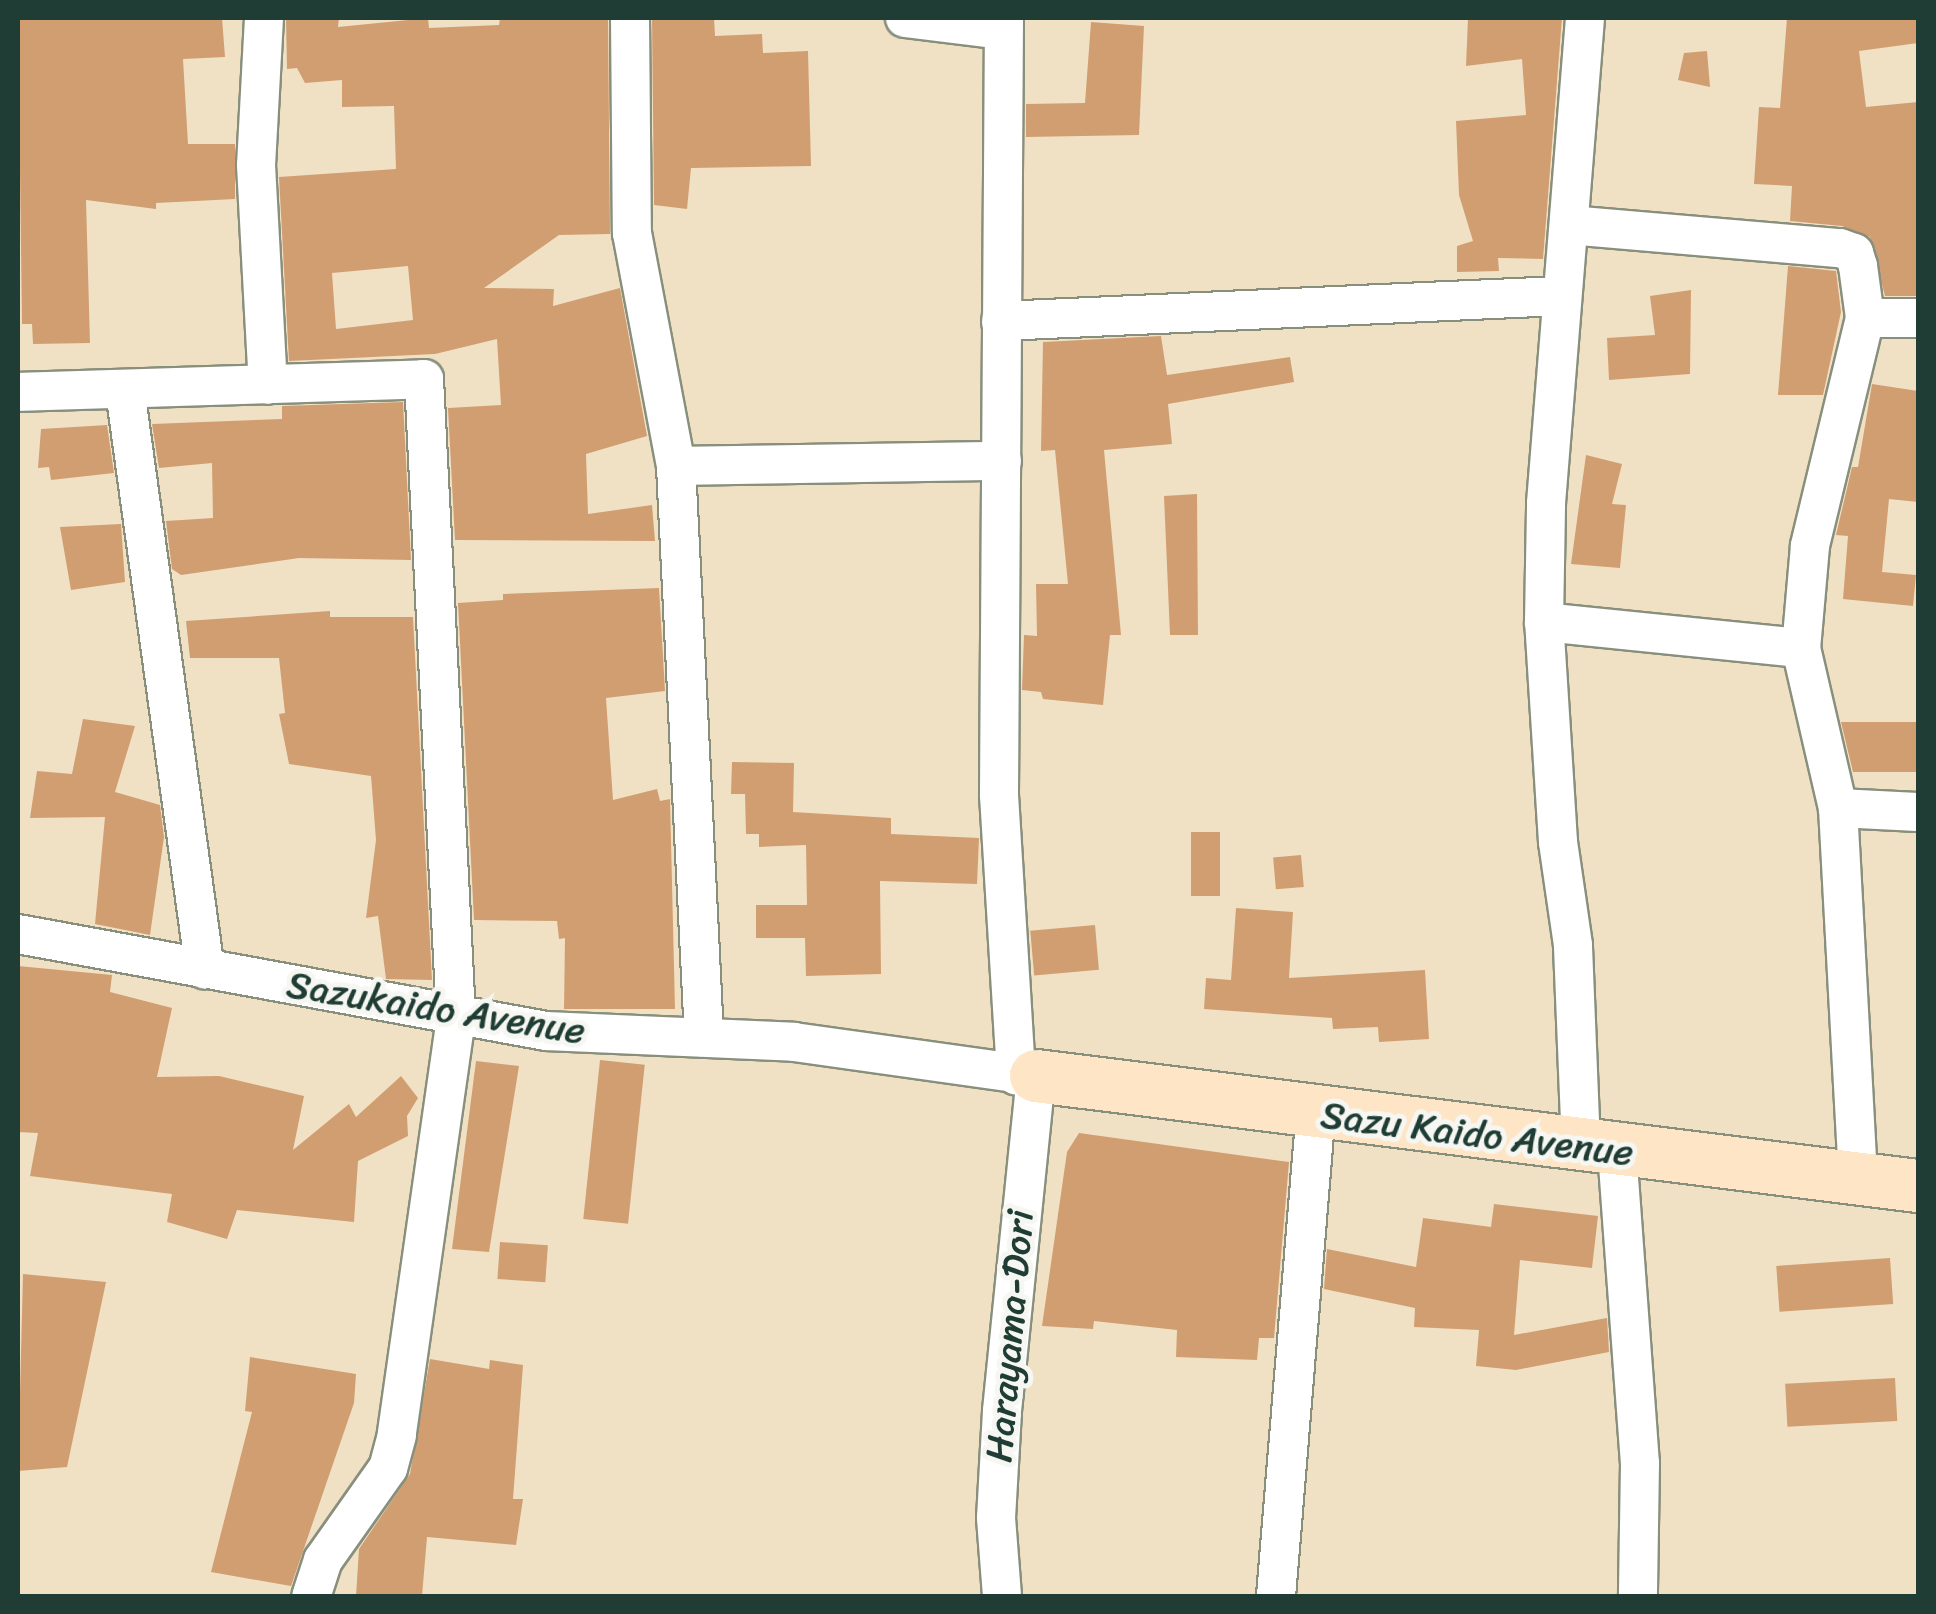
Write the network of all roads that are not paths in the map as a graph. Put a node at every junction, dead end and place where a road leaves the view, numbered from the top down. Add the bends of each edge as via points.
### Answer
1 (264, 18) edge
2 (630, 18) edge
3 (904, 18) edge
4 (1585, 18) edge
5 (1003, 24) edge
6 (1569, 225) junction
7 (1561, 296) junction
8 (1866, 318) junction
9 (1918, 318) edge
10 (1001, 322) junction
11 (268, 385) junction
12 (125, 390) junction
13 (18, 392) edge
14 (1002, 460) junction
15 (676, 466) junction
16 (1544, 622) junction
17 (1801, 648) junction
18 (1838, 808) junction
19 (1918, 812) edge
20 (18, 934) edge
21 (205, 970) junction
22 (456, 1018) junction
23 (704, 1037) junction
24 (1026, 1075) junction
25 (1316, 1114) junction
26 (1599, 1148) junction
27 (1858, 1178) junction
28 (1918, 1186) edge
29 (311, 1596) edge
30 (1002, 1596) edge
31 (1276, 1596) edge
32 (1638, 1596) edge

1 - 11 street via 256,165
2 - 15 street via 632,234
3 - 5 street
4 - 6 street
5 - 10 street, Harayama-Dori
6 - 7 street
6 - 8 street via 1840,248 1854,253
7 - 10 street
7 - 16 street
8 - 9 street
8 - 17 street via 1810,546
10 - 14 street, Harayama-Dori
11 - 12 street
11 - 22 street via 424,379
12 - 13 street
12 - 21 street
14 - 15 street
14 - 24 street, Harayama-Dori via 999,795
15 - 23 street
16 - 17 street
16 - 26 street via 1558,842
17 - 18 street
18 - 19 street
18 - 27 street
20 - 21 street, Sazukaido Avenue
21 - 22 street, Sazukaido Avenue
22 - 23 street, Sazukaido Avenue via 546,1032
22 - 29 street via 388,1468 323,1560
23 - 24 street, Sazukaido Avenue via 863,1048
24 - 25 street, Sazu Kaido Avenue
24 - 30 street, Harayama-Dori via 996,1518
25 - 26 street, Sazu Kaido Avenue
25 - 31 street
26 - 27 street, Sazu Kaido Avenue
26 - 32 street via 1640,1463
27 - 28 street, Sazu Kaido Avenue

